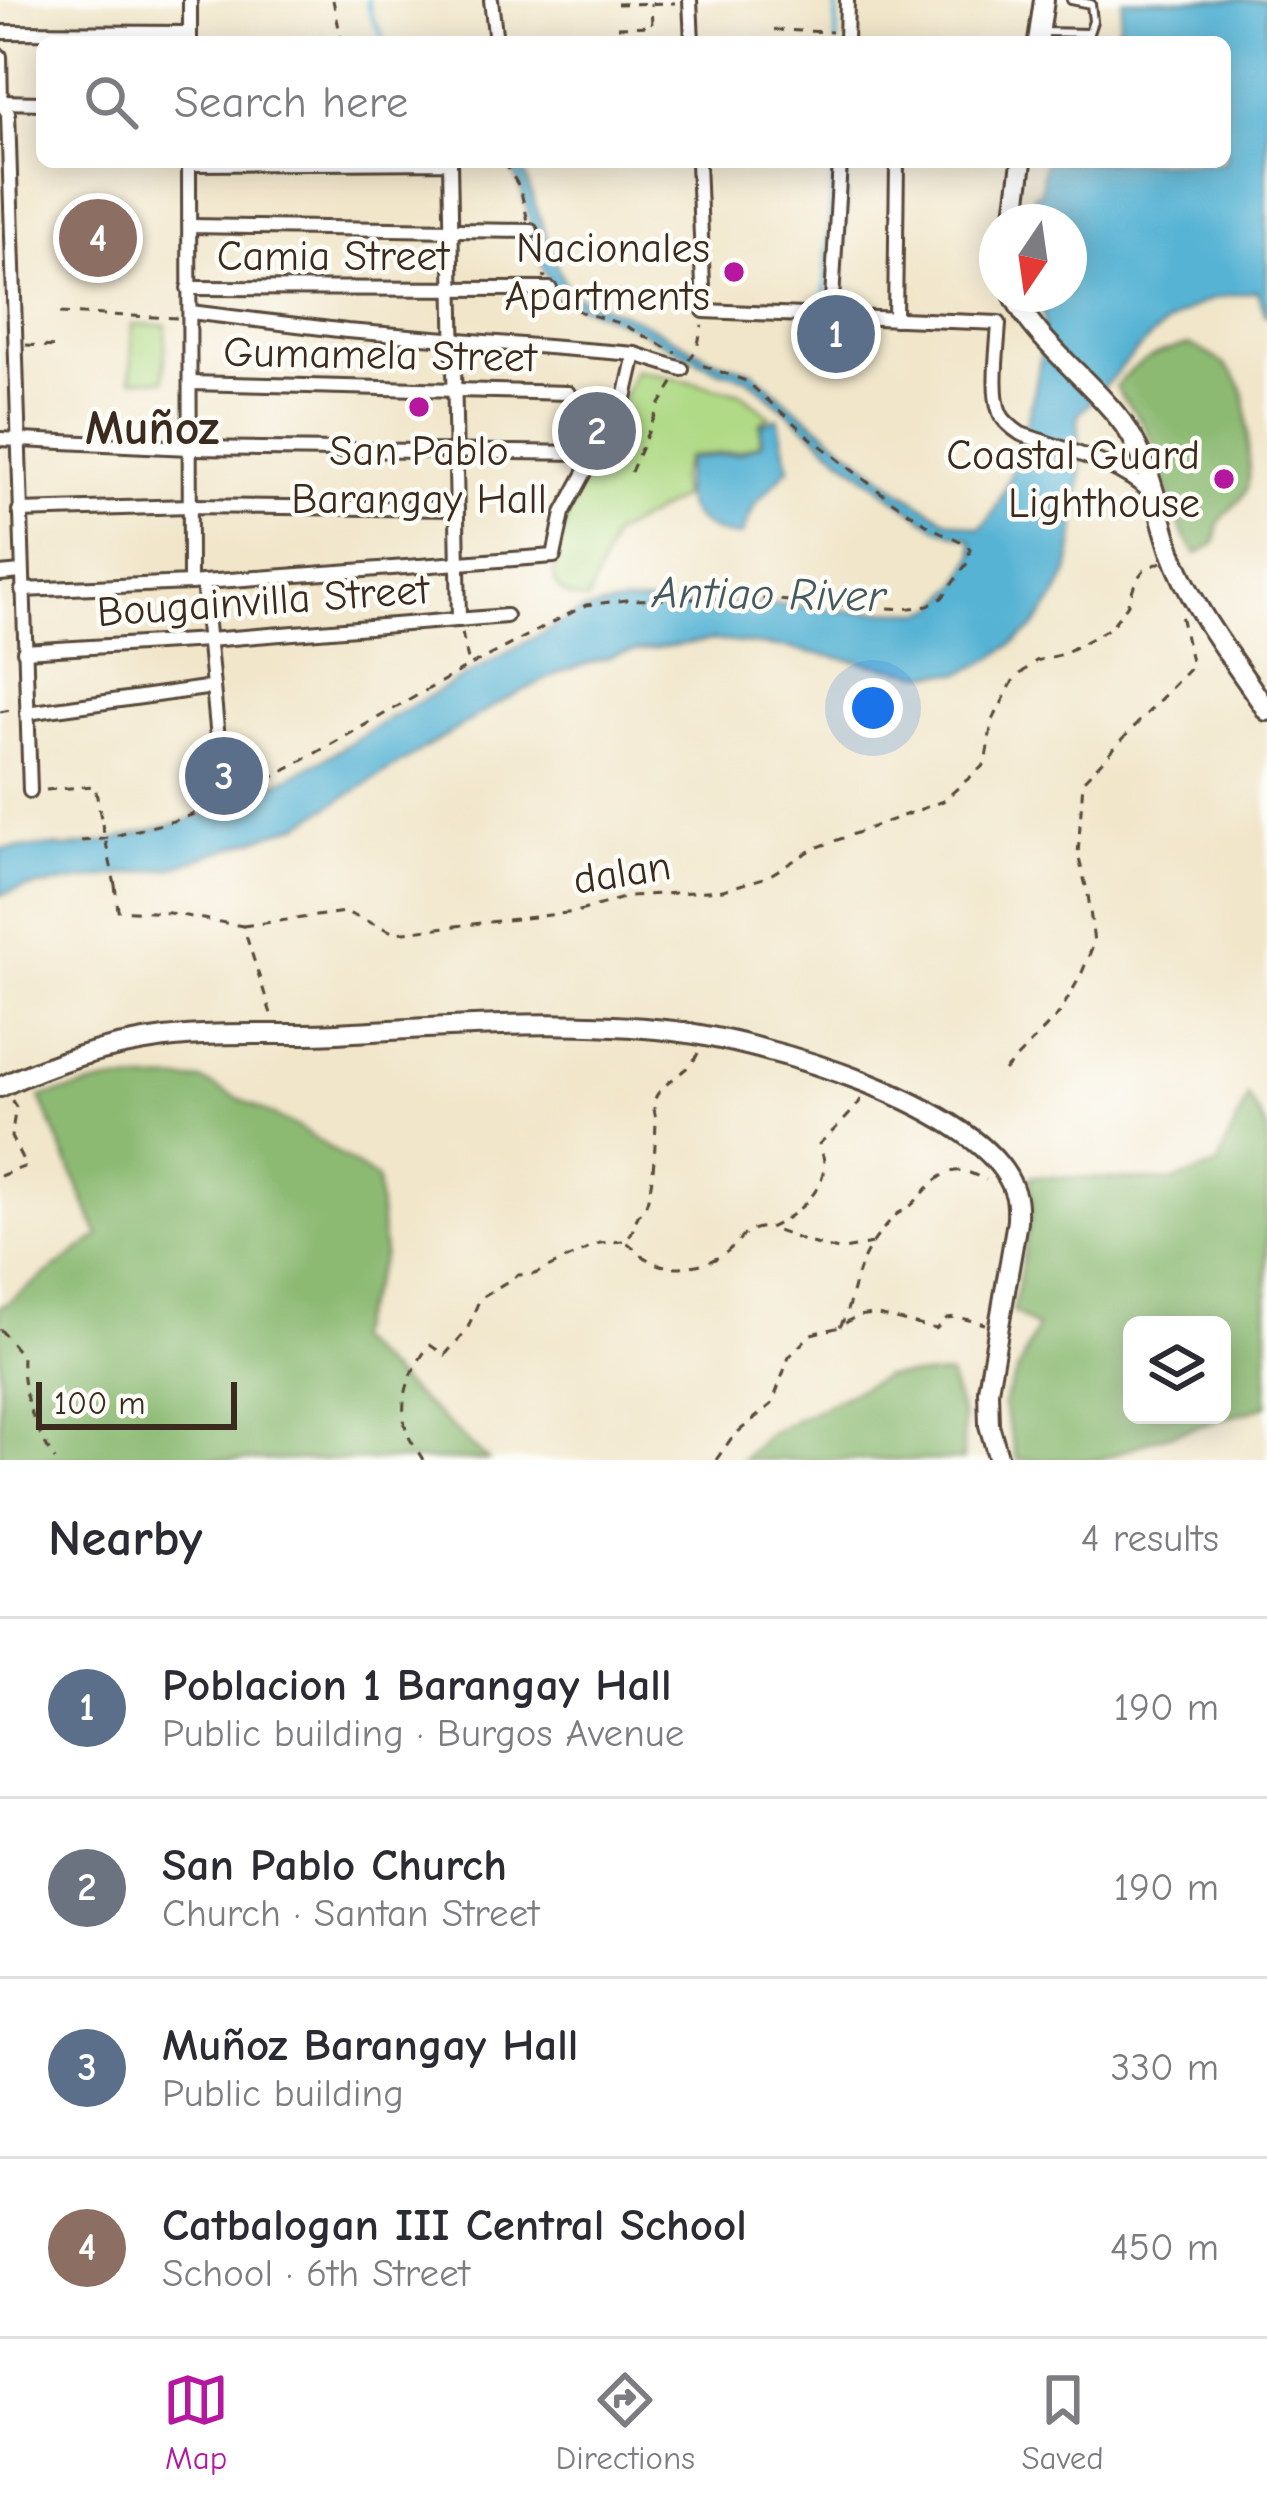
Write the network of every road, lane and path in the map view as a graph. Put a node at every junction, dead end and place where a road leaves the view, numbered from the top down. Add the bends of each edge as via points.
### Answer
1 (190, 0) edge
2 (333, 0) edge
3 (490, 0) edge
4 (847, 0) edge
5 (1044, 0) edge
6 (1071, 0) edge
7 (690, 1) edge
8 (651, 3) edge
9 (616, 4) dead end
10 (618, 27) dead end
11 (774, 30) dead end
12 (0, 32) edge
13 (127, 36) edge
14 (190, 36) edge
15 (341, 36) edge
16 (495, 36) edge
17 (692, 36) edge
18 (836, 36) edge
19 (846, 36) edge
20 (1039, 36) edge
21 (1052, 36) edge
22 (0, 56) edge
23 (1, 102) edge
24 (36, 103) edge
25 (189, 168) edge
26 (450, 168) edge
27 (508, 168) edge
28 (698, 168) edge
29 (840, 168) edge
30 (897, 168) edge
31 (1021, 168) edge
32 (1016, 204) edge
33 (190, 226) junction
34 (451, 230) junction
35 (531, 231) junction
36 (188, 288) junction
37 (550, 289) junction
38 (451, 290) junction
39 (704, 311) junction
40 (1024, 312) edge
41 (60, 313) dead end
42 (189, 315) junction
43 (831, 316) junction
44 (895, 319) junction
45 (454, 338) junction
46 (14, 344) junction
47 (55, 347) dead end
48 (635, 354) junction
49 (686, 364) junction
50 (7, 370) edge
51 (190, 383) junction
52 (454, 391) junction
53 (568, 393) dead end
54 (0, 439) edge
55 (17, 442) junction
56 (602, 443) junction
57 (190, 448) junction
58 (457, 450) junction
59 (631, 472) dead end
60 (1159, 501) junction
61 (190, 506) junction
62 (457, 509) junction
63 (19, 511) junction
64 (1174, 556) junction
65 (458, 563) junction
66 (21, 572) junction
67 (0, 574) edge
68 (196, 583) junction
69 (22, 590) junction
70 (1195, 600) junction
71 (506, 616) dead end
72 (459, 620) junction
73 (208, 640) junction
74 (24, 651) junction
75 (470, 666) junction
76 (214, 687) junction
77 (1267, 711) edge
78 (27, 713) junction
79 (218, 739) dead end
80 (30, 791) joint
81 (81, 842) dead end
82 (243, 926) junction
83 (277, 1034) junction
84 (694, 1034) junction
85 (1004, 1071) dead end
86 (848, 1076) junction
87 (2, 1086) edge
88 (0, 1176) edge
89 (1015, 1193) junction
90 (769, 1228) junction
91 (625, 1241) junction
92 (872, 1244) junction
93 (840, 1327) junction
94 (998, 1328) junction
95 (0, 1329) edge
96 (55, 1460) edge
97 (423, 1460) edge
98 (716, 1460) edge
99 (999, 1460) edge

1 - 14 street
2 - 15 path
3 - 16 street
4 - 19 street
5 - 20 main road
6 - 21 lane via 1091,4 1089,33
7 - 8 path
7 - 17 street
8 - 9 path
8 - 10 path via 652,26
11 - 18 path
12 - 13 street
22 - 23 street
23 - 24 street
23 - 46 street via 8,113
25 - 33 street
26 - 34 street
27 - 35 path
28 - 39 street
29 - 43 street
30 - 44 street
31 - 32 main road
33 - 34 street
33 - 36 street
34 - 35 street
34 - 38 street
35 - 37 path
36 - 38 street, Camia Street
36 - 42 street
37 - 38 street, Camia Street
37 - 75 path via 581,312 746,381 892,501 967,544 968,562 928,606 749,598 586,605
38 - 45 street
39 - 43 street
39 - 49 path
40 - 60 main road via 1136,445
41 - 42 path
42 - 45 street
42 - 51 street
43 - 44 street
44 - 60 street via 999,323 1000,415 1021,434 1133,479
45 - 48 street
45 - 52 street
46 - 47 path
46 - 50 street
48 - 49 street
48 - 56 street
49 - 59 path
50 - 55 street
51 - 52 street, Gumamela Street
51 - 57 street
52 - 53 street, Gumamela Street
52 - 58 street
54 - 55 street
55 - 57 street
55 - 63 street
56 - 58 street via 586,453
56 - 65 street via 563,513 554,556
57 - 58 street
57 - 61 street
58 - 62 street
60 - 64 main road
61 - 62 street
61 - 63 street
61 - 68 street
62 - 65 street
63 - 66 street
64 - 70 main road
64 - 82 path, dalan via 1144,569 1109,628 1014,679 992,722 985,764 944,801 813,849 767,877 723,890 630,896 576,912 395,933 345,912
65 - 68 street
65 - 72 street
66 - 67 street
66 - 69 street
68 - 69 street
68 - 73 street
69 - 74 street
70 - 77 main road
70 - 85 path via 1179,611 1192,666 1083,781 1078,856 1094,943 1059,1014
71 - 72 street, Bougainvilla Street
72 - 73 street, Bougainvilla Street
72 - 75 path
73 - 74 street, Bougainvilla Street
73 - 76 street
74 - 78 street
75 - 81 path via 240,796
76 - 78 street
76 - 79 street
78 - 80 street
80 - 82 path, dalan, bridge via 94,786 118,910
82 - 83 path
83 - 84 main road via 497,1024
83 - 87 main road via 166,1038 73,1055
84 - 86 main road
84 - 91 path via 697,1059 654,1103 645,1207
86 - 89 main road via 923,1106 979,1143
86 - 90 path via 862,1100 819,1144 819,1187
87 - 88 path via 16,1108 10,1138 26,1166
89 - 92 path via 976,1175 947,1173
89 - 94 main road
90 - 91 path via 752,1228 699,1266 652,1262
90 - 92 path via 838,1250
91 - 97 path via 518,1275 480,1298 445,1355 430,1345 404,1397 406,1432
92 - 93 path
93 - 94 path via 874,1314 936,1329 957,1317
93 - 98 path via 811,1334 789,1357 772,1404
94 - 99 main road via 988,1408
95 - 96 path via 22,1357 21,1381

